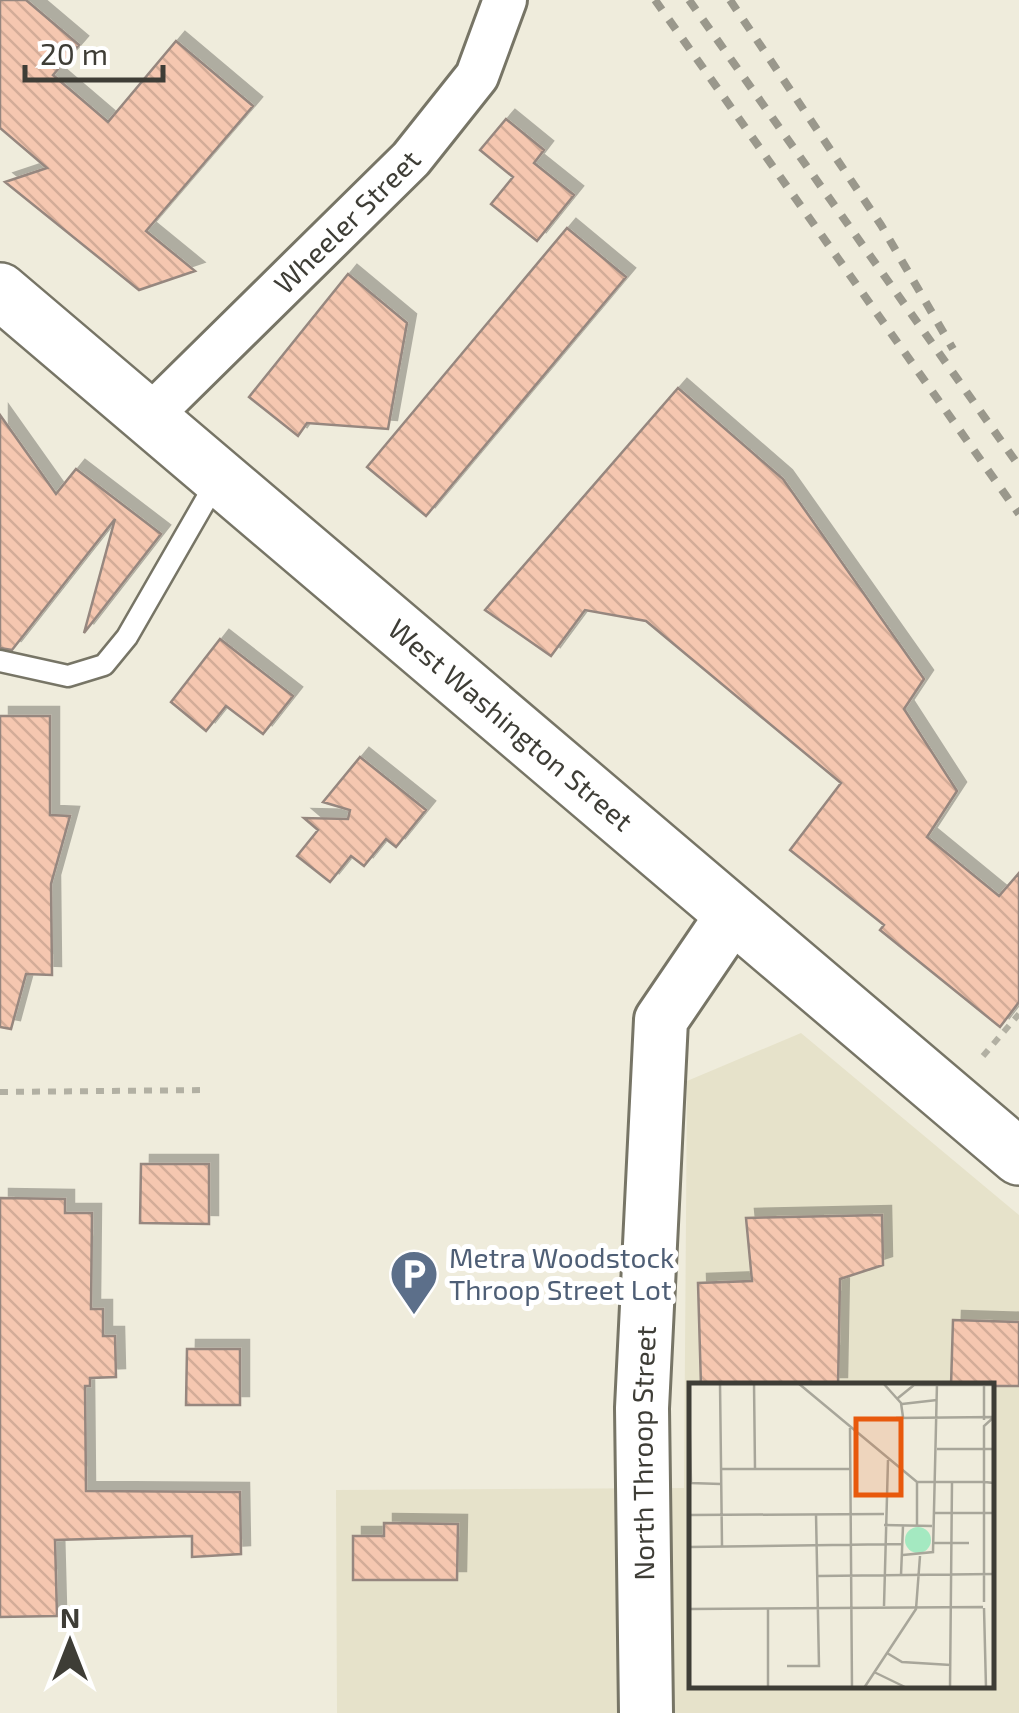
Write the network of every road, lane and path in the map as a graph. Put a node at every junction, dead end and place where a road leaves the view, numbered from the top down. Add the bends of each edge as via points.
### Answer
1 (505, 0) edge
2 (0, 292) edge
3 (149, 416) junction
4 (219, 476) junction
5 (0, 661) edge
6 (733, 914) junction
7 (1019, 1014) edge
8 (983, 1056) dead end
9 (208, 1090) dead end
10 (0, 1092) edge
11 (1019, 1158) edge
12 (646, 1713) edge

1 - 3 street, Wheeler Street via 477,76 411,159
2 - 3 main road, West Washington Street
3 - 4 main road, West Washington Street
4 - 5 lane via 127,637 104,665 68,676
4 - 6 main road, West Washington Street
6 - 11 main road, West Washington Street
6 - 12 street, North Throop Street via 661,1020 642,1408
7 - 8 path
9 - 10 path

